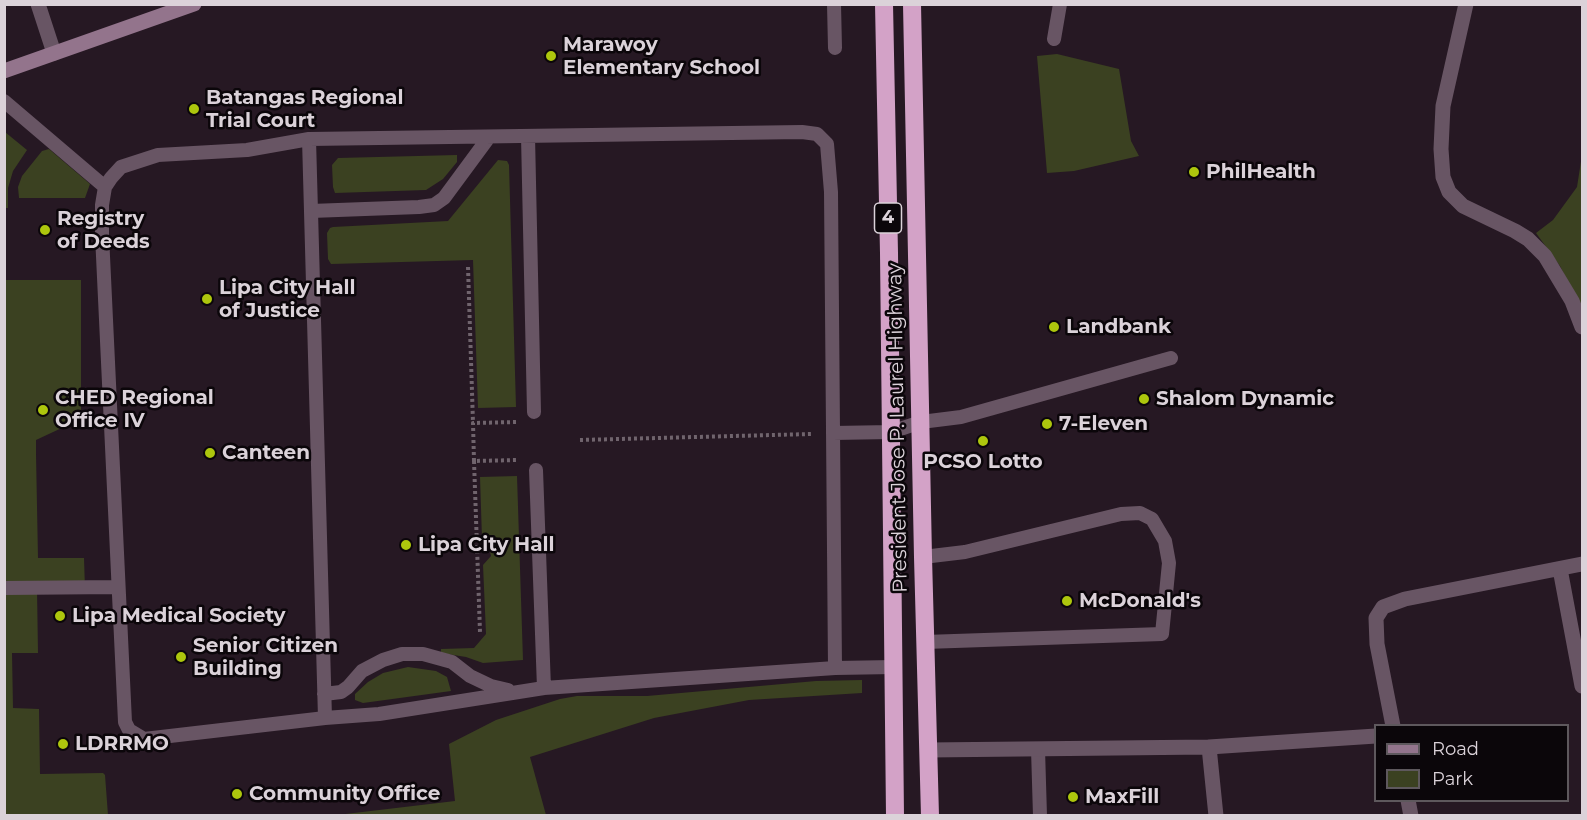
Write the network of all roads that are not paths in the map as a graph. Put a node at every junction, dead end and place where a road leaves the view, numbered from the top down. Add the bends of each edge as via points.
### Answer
1 (38, 4) edge
2 (194, 4) edge
3 (834, 4) edge
4 (884, 4) edge
5 (912, 4) edge
6 (1060, 4) edge
7 (1466, 4) edge
8 (1054, 39) dead end
9 (835, 48) dead end
10 (54, 53) junction
11 (4, 71) edge
12 (4, 101) edge
13 (528, 136) junction
14 (489, 137) junction
15 (309, 139) junction
16 (105, 187) junction
17 (311, 212) junction
18 (1582, 327) edge
19 (1171, 358) dead end
20 (530, 417) road end
21 (921, 422) junction
22 (891, 432) junction
23 (833, 433) junction
24 (531, 465) road end
25 (922, 557) junction
26 (1582, 564) edge
27 (1560, 569) junction
28 (118, 586) junction
29 (4, 588) edge
30 (926, 642) junction
31 (894, 667) junction
32 (836, 668) junction
33 (1582, 686) edge
34 (544, 688) junction
35 (515, 692) junction
36 (324, 694) junction
37 (325, 718) junction
38 (1394, 724) edge
39 (1374, 736) edge
40 (1209, 747) junction
41 (1038, 749) junction
42 (928, 750) junction
43 (895, 816) edge
44 (930, 816) edge
45 (1040, 816) edge
46 (1216, 816) edge

1 - 10 street
2 - 10 street
3 - 9 lane
4 - 22 highway, President Jose P. Laurel Highway / 4
5 - 21 highway, President Jose P. Laurel Highway / 4
6 - 8 lane
7 - 18 street via 1443,106 1443,177 1449,192 1462,206 1515,231 1545,256 1572,301
10 - 11 street
12 - 16 lane
13 - 14 lane
13 - 20 lane
13 - 23 lane via 802,132 816,134 827,144 831,192
14 - 15 lane
14 - 17 lane via 444,198 434,204
15 - 16 lane via 247,150 158,155 121,167
15 - 17 lane
16 - 28 lane via 102,235
17 - 36 lane
19 - 21 lane via 1134,363 961,417
21 - 22 lane
21 - 25 highway, President Jose P. Laurel Highway / 4
22 - 23 lane
22 - 31 highway, President Jose P. Laurel Highway / 4
23 - 32 lane
24 - 34 lane
25 - 30 highway, President Jose P. Laurel Highway / 4
25 - 30 lane via 965,552 1120,514 1140,513 1152,519 1168,552 1169,563 1162,634
26 - 27 street
27 - 33 street
27 - 38 street via 1405,599 1383,607 1376,618 1377,644
28 - 29 lane
28 - 37 lane via 125,722 129,730 144,739
30 - 42 highway, President Jose P. Laurel Highway / 4
31 - 32 lane
31 - 43 highway, President Jose P. Laurel Highway / 4
32 - 34 lane
34 - 35 lane
35 - 36 lane via 470,676 452,662 423,654 402,654 362,671 341,692
35 - 37 lane via 379,714
36 - 37 lane
39 - 40 street
40 - 41 street
40 - 46 street
41 - 42 street
41 - 45 lane
42 - 44 highway, President Jose P. Laurel Highway / 4

